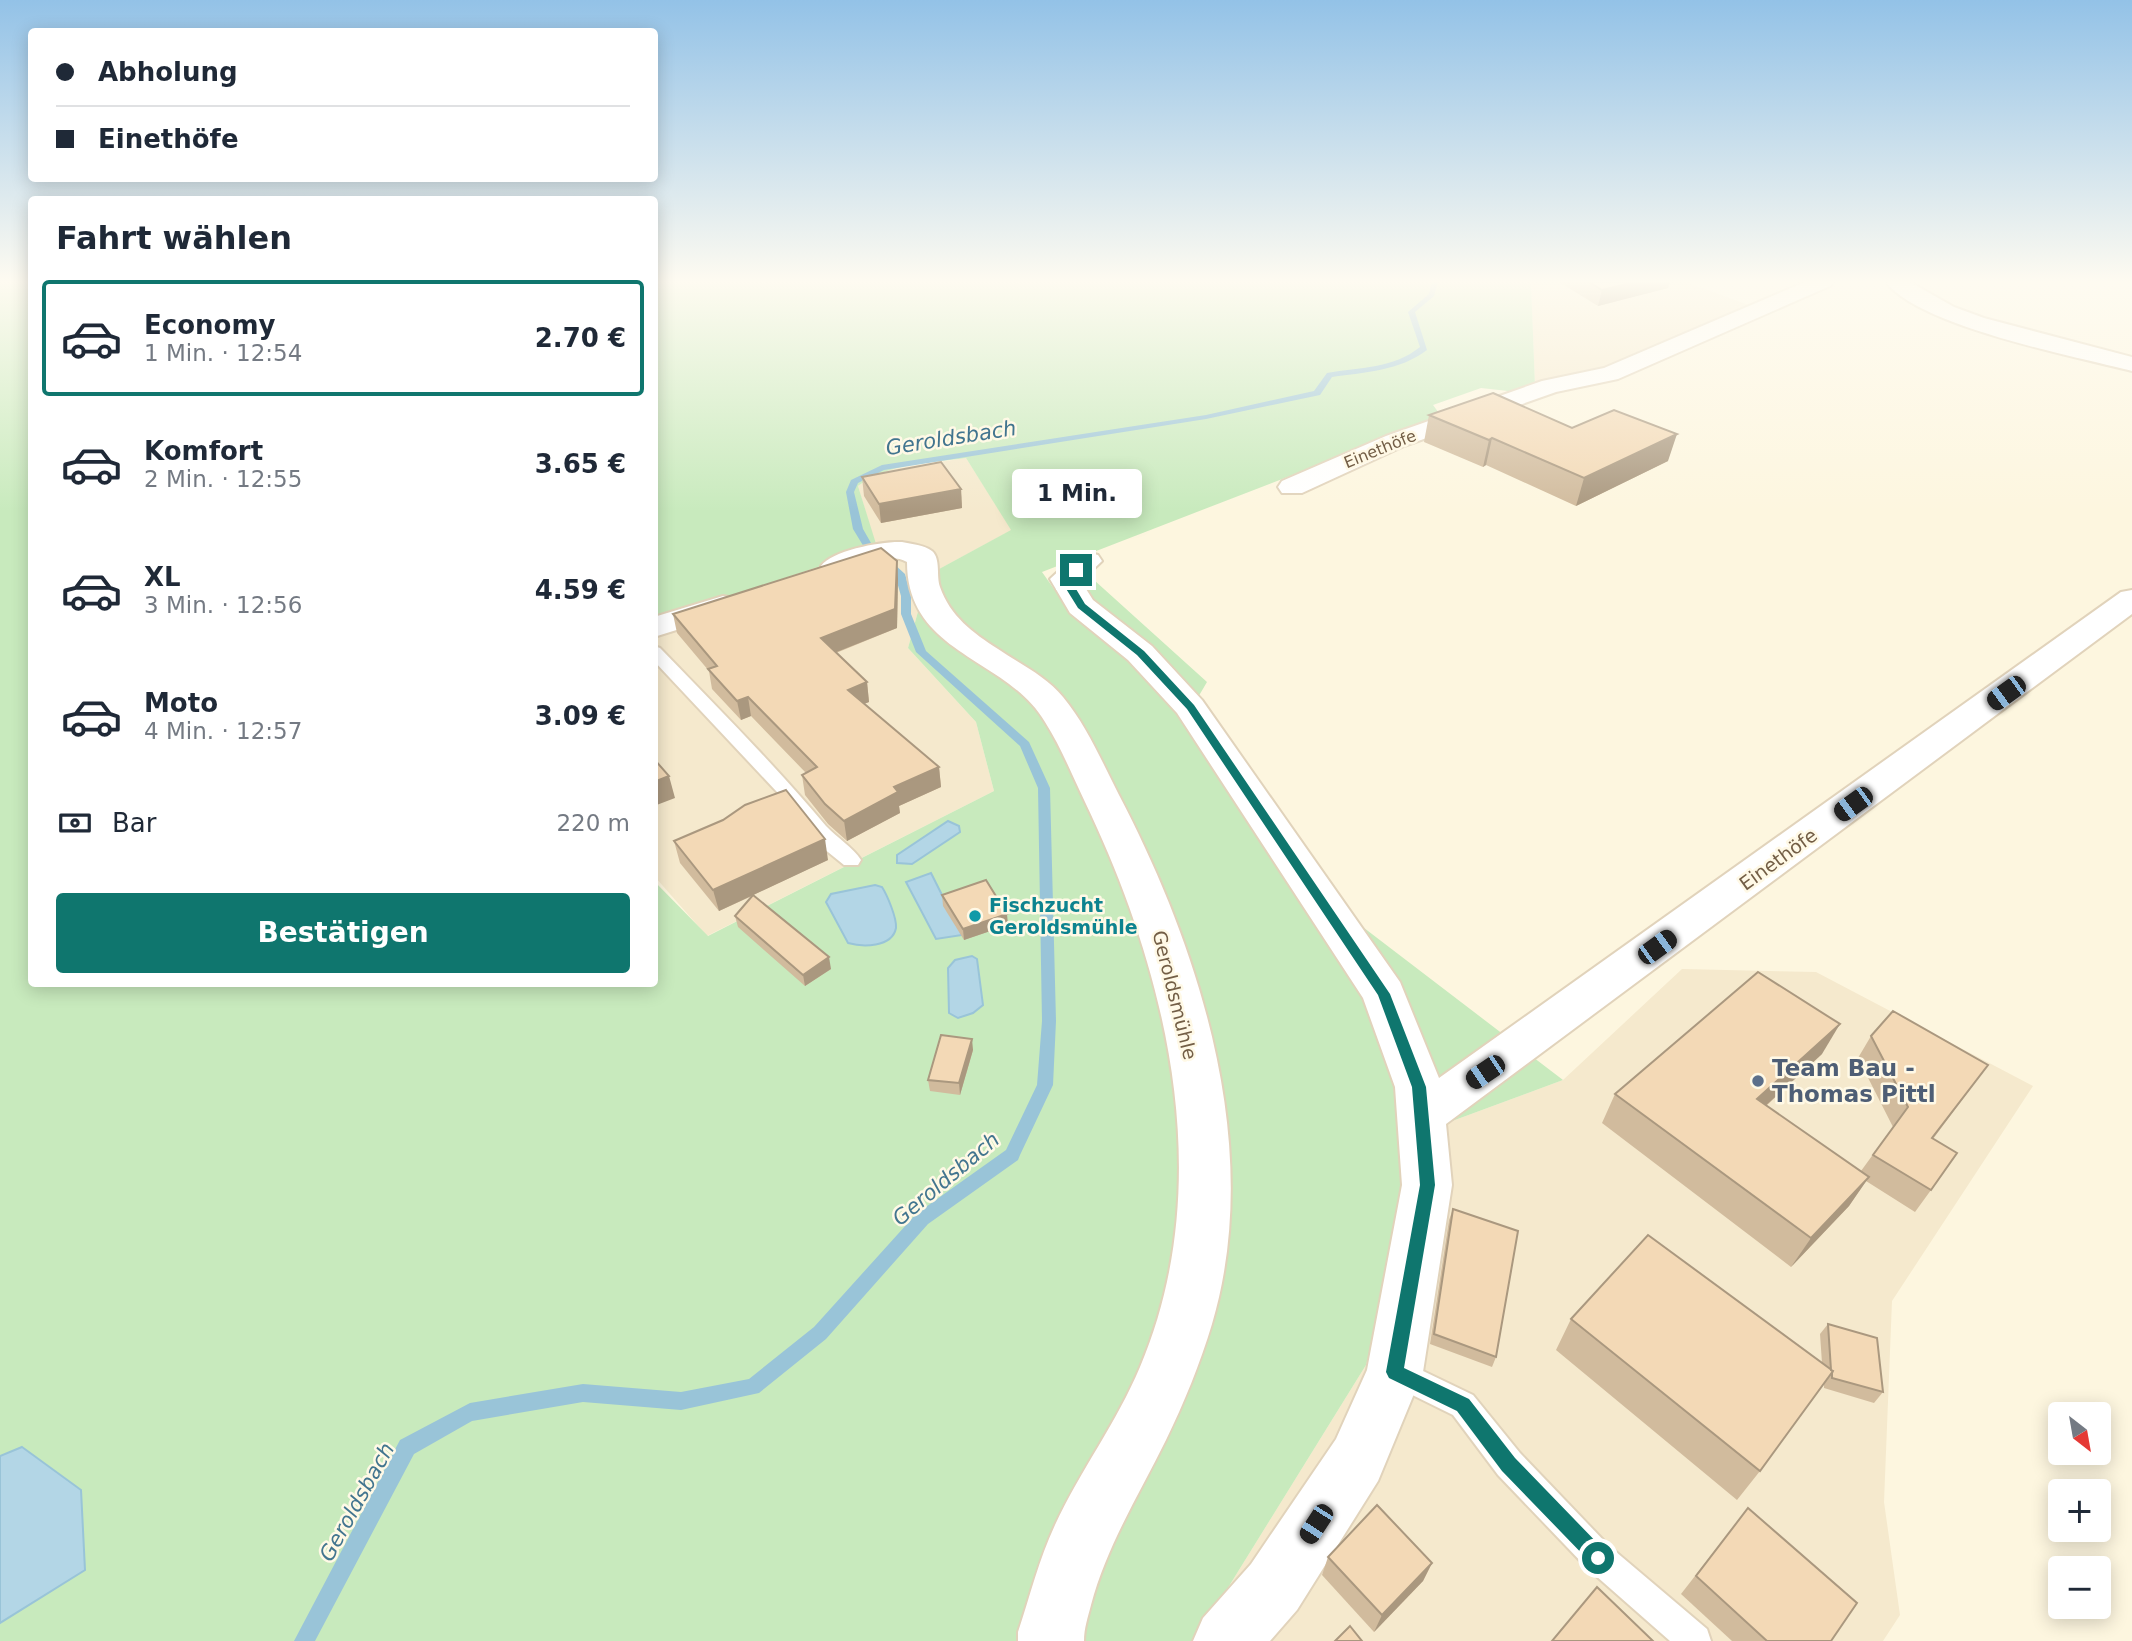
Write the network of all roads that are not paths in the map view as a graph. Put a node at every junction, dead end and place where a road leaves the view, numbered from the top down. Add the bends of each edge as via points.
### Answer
1 (1646, 359) edge
2 (2109, 359) edge
3 (2132, 365) edge
4 (1292, 486) dead end
5 (1087, 561) dead end
6 (810, 575) edge
7 (745, 597) edge
8 (2132, 599) edge
9 (658, 627) edge
10 (658, 655) edge
11 (851, 860) dead end
12 (1421, 1115) junction
13 (1395, 1372) junction
14 (1051, 1641) edge
15 (1226, 1641) edge
16 (1695, 1641) edge

1 - 4 street, Einethöfe via 1395,441
2 - 3 street
5 - 12 street via 1065,579 1081,606 1140,653 1190,707 1384,994 1419,1087
6 - 14 street, Geroldsmühle via 880,553 914,552 922,558 924,587 934,609 955,634 1041,693 1060,716 1124,842 1158,925 1185,1021 1205,1148 1203,1217 1191,1303 1166,1376 1077,1550
7 - 9 street
8 - 12 street, Einethöfe
10 - 11 lane via 830,843
12 - 13 street via 1427,1185
13 - 15 street via 1357,1460 1274,1587
13 - 16 lane via 1463,1405 1508,1464 1598,1558

